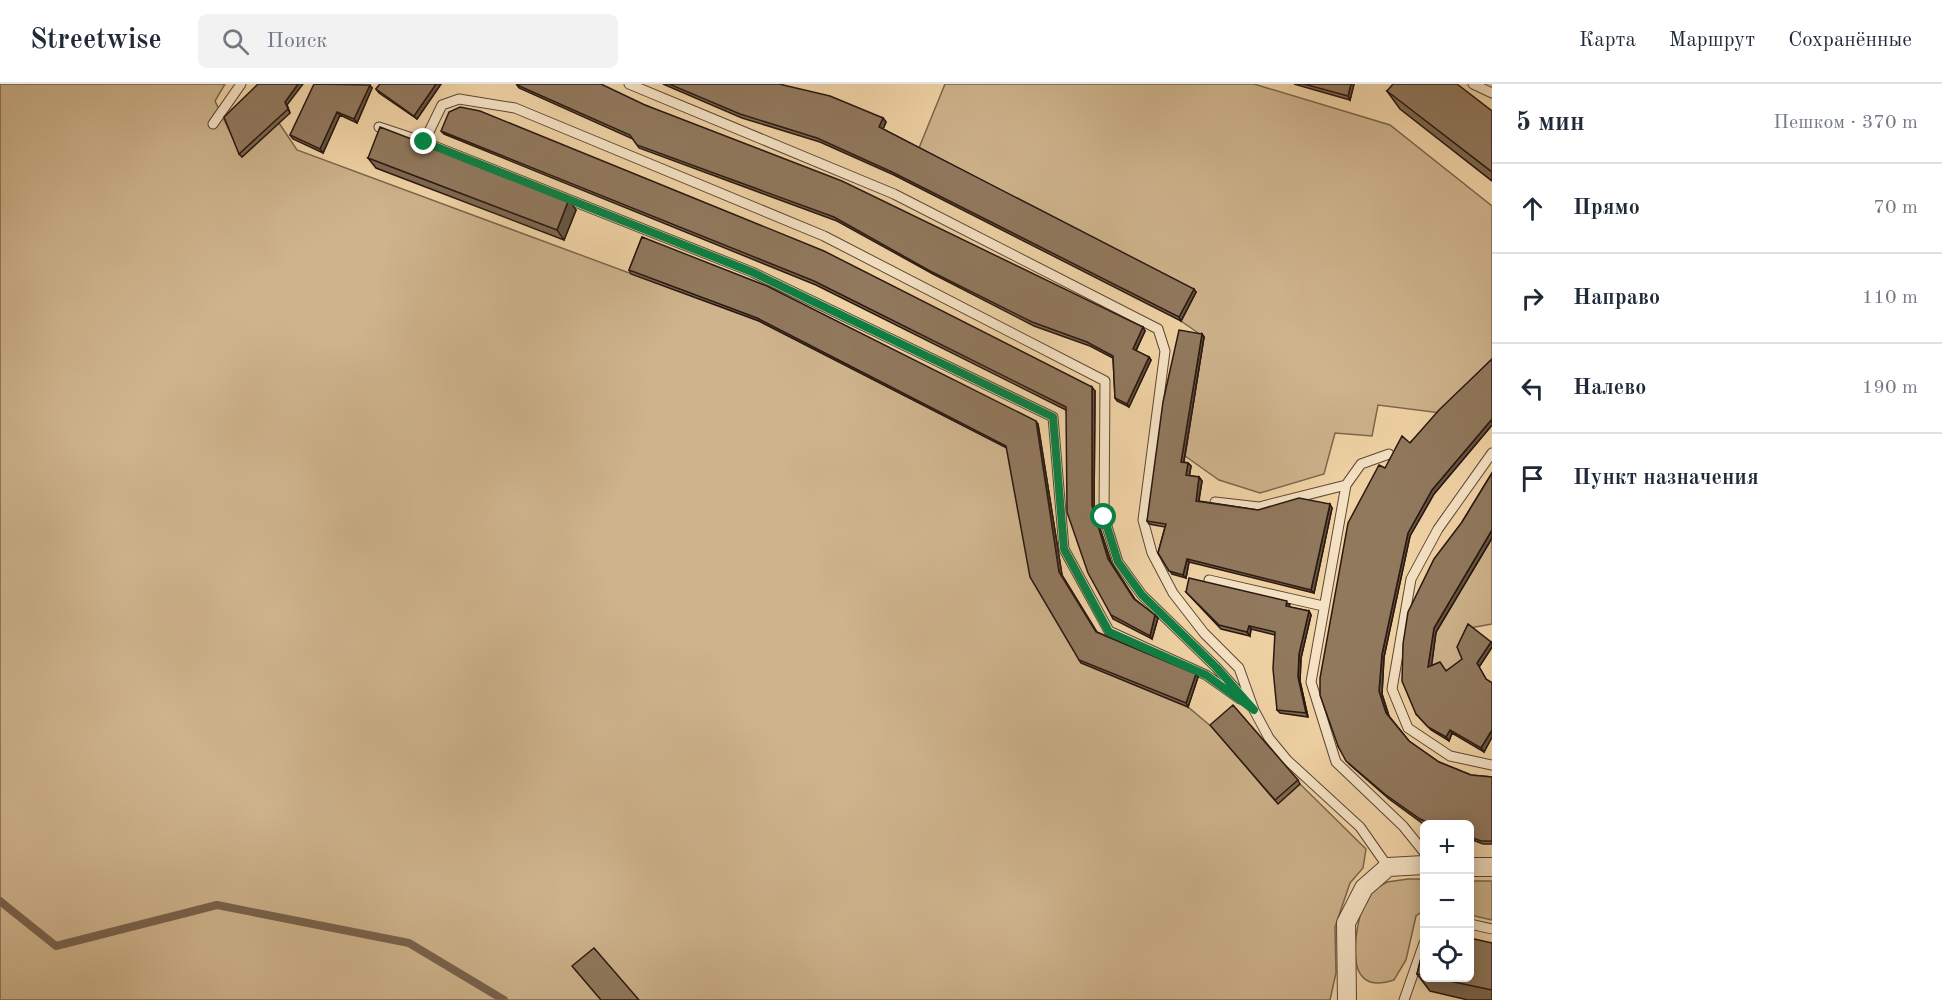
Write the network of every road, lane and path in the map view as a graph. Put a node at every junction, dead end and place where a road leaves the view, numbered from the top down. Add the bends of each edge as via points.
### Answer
1 (241, 84) edge
2 (629, 84) edge
3 (1473, 84) edge
4 (1492, 93) edge
5 (213, 124) dead end
6 (379, 127) edge
7 (424, 142) junction
8 (1492, 453) edge
9 (1389, 454) dead end
10 (1346, 484) junction
11 (1215, 502) edge
12 (1209, 580) edge
13 (1323, 606) junction
14 (1254, 710) junction
15 (1492, 765) edge
16 (1420, 846) edge
17 (1420, 865) edge
18 (1388, 867) junction
19 (1474, 867) edge
20 (1492, 867) edge
21 (1474, 925) edge
22 (1492, 929) edge
23 (1420, 957) edge
24 (1347, 1000) edge
25 (1404, 1000) edge

1 - 5 lane
2 - 14 lane via 894,194 1158,329 1165,351 1143,520 1152,553 1173,593 1204,633 1239,668
3 - 4 lane
6 - 7 lane
7 - 14 lane via 752,272 1053,417 1064,549 1109,632 1206,675
7 - 14 lane via 442,105 459,99 514,108 825,236 1105,381 1104,517 1118,562 1142,595
8 - 15 lane via 1438,529 1411,579 1392,689 1408,728 1450,756
9 - 10 lane via 1361,464
10 - 11 lane via 1259,507
10 - 13 lane
12 - 13 lane
13 - 16 lane via 1311,682 1336,762
14 - 18 lane via 1287,760 1360,827
17 - 18 street
18 - 24 street via 1364,888 1346,923
19 - 20 street
21 - 22 lane
23 - 25 lane

